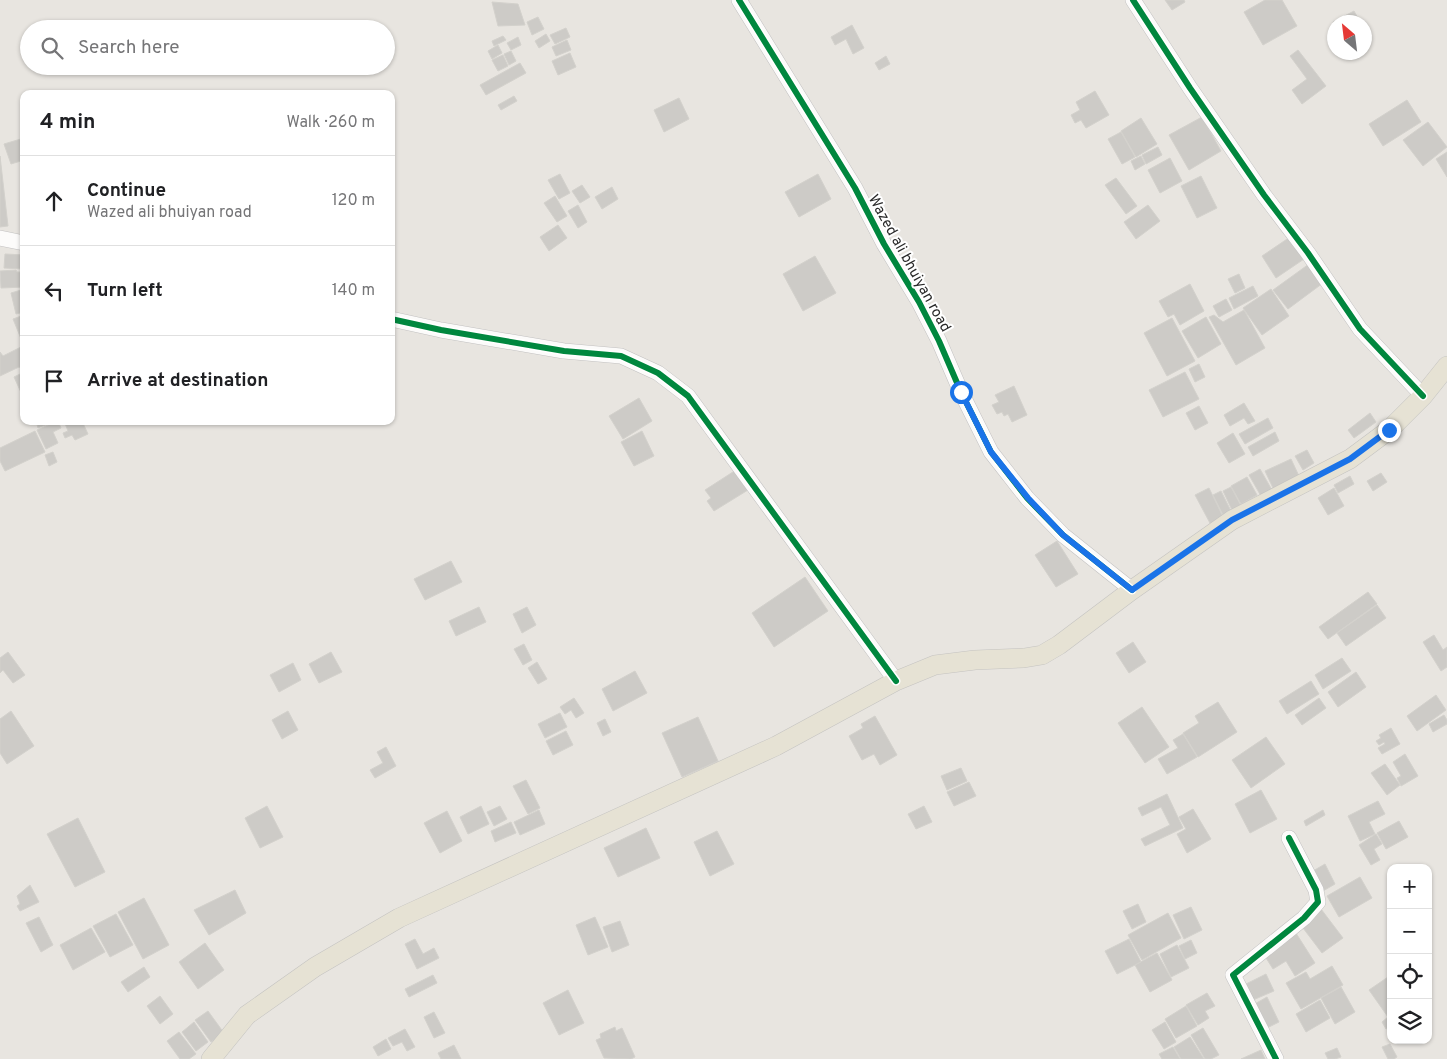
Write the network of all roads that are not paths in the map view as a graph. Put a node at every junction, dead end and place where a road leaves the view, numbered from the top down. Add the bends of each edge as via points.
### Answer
1 (739, 0) edge
2 (1133, 0) edge
3 (0, 238) edge
4 (20, 242) edge
5 (395, 320) edge
6 (1447, 366) edge
7 (1423, 396) junction
8 (1132, 590) junction
9 (896, 681) junction
10 (1289, 838) dead end
11 (211, 1059) edge
12 (1276, 1059) edge

1 - 8 street, Wazed ali bhuiyan road via 850,180 919,302 991,452 1063,535
2 - 7 street via 1264,196 1360,329
3 - 4 street
5 - 9 street via 564,351 621,356 658,373 688,396
6 - 7 main road
7 - 8 main road via 1389,430 1350,459 1232,520
8 - 9 main road via 1042,655 935,665
9 - 11 main road via 776,746 399,918 315,967 247,1015
10 - 12 street via 1316,890 1318,902 1304,918 1233,975

